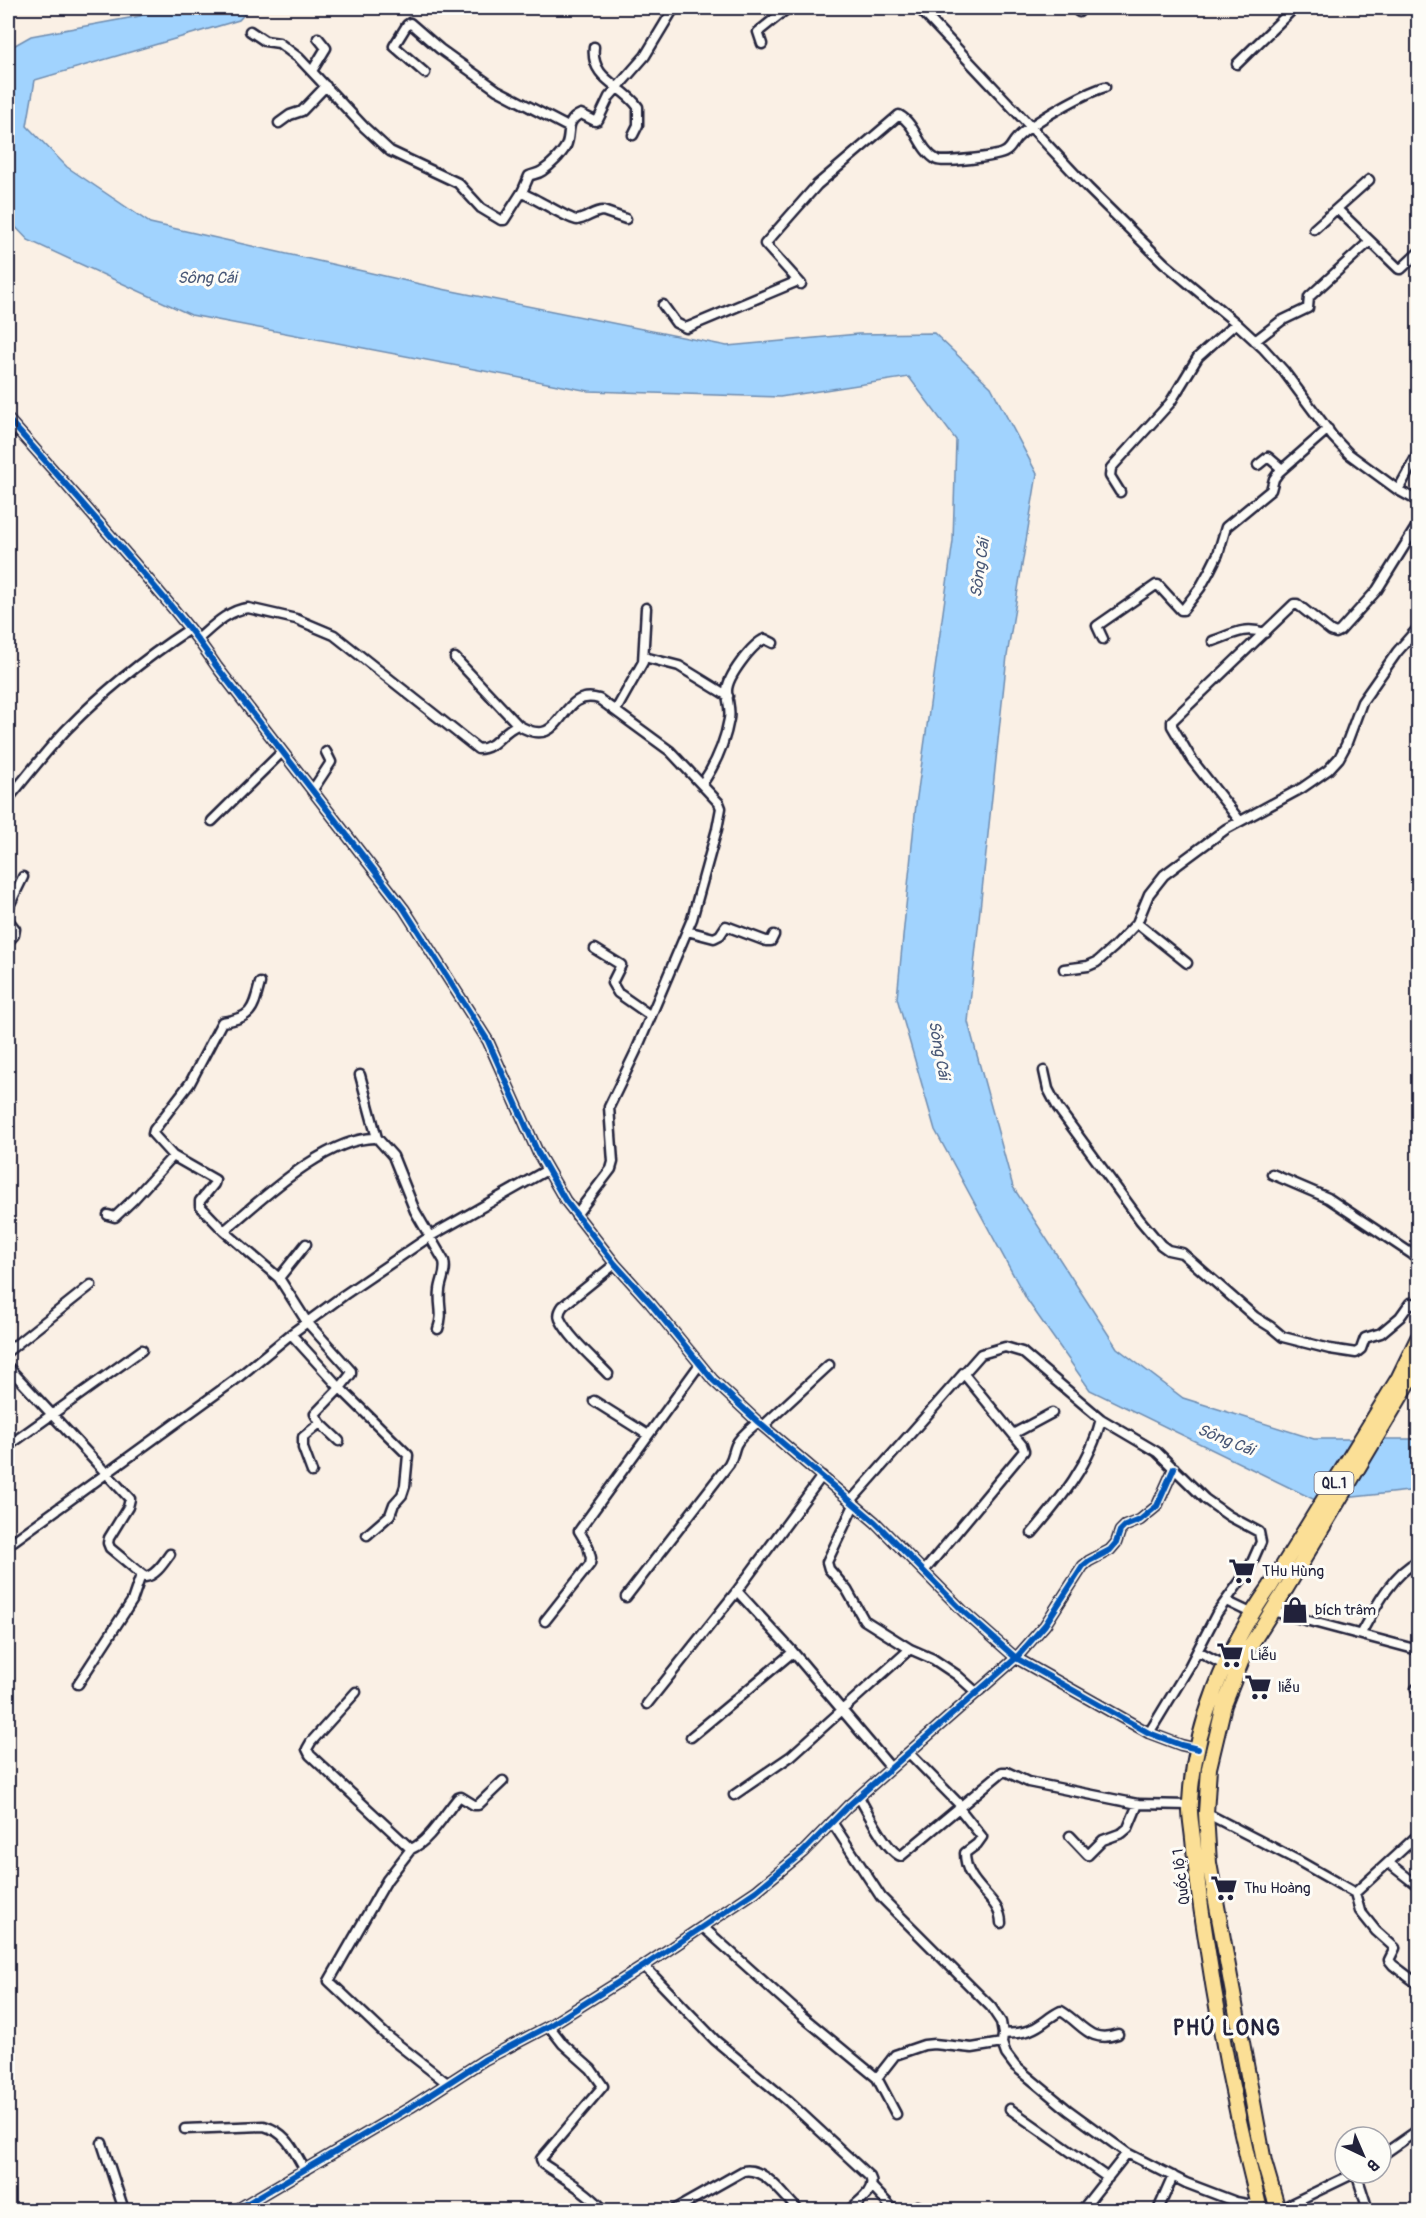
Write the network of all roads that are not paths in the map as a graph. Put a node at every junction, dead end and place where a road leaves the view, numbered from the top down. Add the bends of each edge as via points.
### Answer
1 (674, 8) edge
2 (788, 8) edge
3 (919, 8) edge
4 (1294, 8) edge
5 (250, 31) dead end
6 (318, 38) dead end
7 (762, 44) dead end
8 (594, 47) dead end
9 (1237, 64) dead end
10 (312, 71) junction
11 (425, 73) dead end
12 (326, 86) junction
13 (1105, 87) dead end
14 (616, 89) junction
15 (279, 123) dead end
16 (568, 127) junction
17 (1032, 128) junction
18 (633, 135) dead end
19 (1369, 180) dead end
20 (522, 192) junction
21 (1337, 208) junction
22 (626, 219) dead end
23 (1314, 229) dead end
24 (1370, 241) junction
25 (1419, 253) edge
26 (663, 305) dead end
27 (1236, 323) junction
28 (1255, 341) junction
29 (8, 419) edge
30 (16, 428) junction
31 (1328, 429) junction
32 (8, 435) edge
33 (1419, 454) edge
34 (1258, 465) dead end
35 (1282, 470) junction
36 (1398, 490) junction
37 (1120, 492) dead end
38 (1419, 501) edge
39 (1419, 524) edge
40 (646, 608) dead end
41 (1419, 628) edge
42 (188, 630) junction
43 (1265, 633) junction
44 (198, 639) junction
45 (1103, 639) dead end
46 (1213, 641) dead end
47 (773, 643) dead end
48 (644, 657) junction
49 (455, 658) dead end
50 (728, 696) junction
51 (616, 710) junction
52 (518, 725) junction
53 (282, 752) junction
54 (326, 752) dead end
55 (702, 784) junction
56 (312, 791) junction
57 (8, 799) edge
58 (1240, 820) junction
59 (212, 821) dead end
60 (23, 878) dead end
61 (8, 908) edge
62 (8, 920) edge
63 (1137, 924) junction
64 (687, 931) junction
65 (774, 935) dead end
66 (8, 942) edge
67 (595, 949) dead end
68 (1187, 963) dead end
69 (1064, 969) dead end
70 (260, 983) dead end
71 (651, 1016) junction
72 (1044, 1071) dead end
73 (360, 1075) dead end
74 (377, 1138) junction
75 (173, 1156) junction
76 (547, 1170) junction
77 (1272, 1174) dead end
78 (108, 1215) dead end
79 (576, 1215) junction
80 (224, 1231) junction
81 (429, 1237) junction
82 (306, 1244) dead end
83 (1419, 1258) edge
84 (615, 1264) junction
85 (279, 1278) junction
86 (91, 1285) dead end
87 (1419, 1304) edge
88 (307, 1322) junction
89 (438, 1329) dead end
90 (291, 1334) junction
91 (1419, 1338) edge
92 (142, 1350) dead end
93 (8, 1351) edge
94 (700, 1364) junction
95 (829, 1365) dead end
96 (8, 1367) edge
97 (1419, 1367) edge
98 (963, 1373) junction
99 (608, 1374) dead end
100 (1403, 1382) junction
101 (340, 1388) junction
102 (594, 1401) dead end
103 (1052, 1413) dead end
104 (50, 1415) junction
105 (1101, 1419) junction
106 (320, 1423) junction
107 (760, 1424) junction
108 (1012, 1434) junction
109 (648, 1435) junction
110 (339, 1441) dead end
111 (8, 1446) edge
112 (1174, 1468) junction
113 (312, 1472) dead end
114 (106, 1475) junction
115 (822, 1476) junction
116 (852, 1504) junction
117 (1032, 1533) dead end
118 (367, 1535) dead end
119 (8, 1545) edge
120 (171, 1554) dead end
121 (1419, 1561) edge
122 (925, 1570) junction
123 (141, 1575) junction
124 (737, 1591) junction
125 (626, 1597) dead end
126 (1226, 1601) junction
127 (1272, 1611) junction
128 (1251, 1613) junction
129 (545, 1621) dead end
130 (1361, 1634) junction
131 (910, 1649) junction
132 (1419, 1650) edge
133 (1198, 1651) junction
134 (793, 1652) junction
135 (1016, 1658) junction
136 (1224, 1665) junction
137 (78, 1684) dead end
138 (356, 1692) dead end
139 (977, 1693) junction
140 (647, 1704) dead end
141 (841, 1709) junction
142 (1149, 1733) junction
143 (692, 1737) dead end
144 (1198, 1749) junction
145 (910, 1754) junction
146 (891, 1768) junction
147 (503, 1780) dead end
148 (734, 1795) dead end
149 (859, 1797) junction
150 (1138, 1804) junction
151 (1190, 1805) junction
152 (960, 1807) junction
153 (1206, 1813) junction
154 (832, 1822) junction
155 (1419, 1835) edge
156 (1070, 1836) dead end
157 (411, 1849) junction
158 (1390, 1864) junction
159 (1419, 1886) edge
160 (1355, 1893) junction
161 (1000, 1923) dead end
162 (704, 1927) junction
163 (644, 1966) junction
164 (1419, 1984) edge
165 (549, 2026) junction
166 (1003, 2034) junction
167 (1118, 2034) dead end
168 (1002, 2043) junction
169 (877, 2078) junction
170 (447, 2084) junction
171 (1010, 2109) dead end
172 (896, 2114) dead end
173 (185, 2129) dead end
174 (1419, 2130) edge
175 (102, 2143) dead end
176 (1393, 2148) edge
177 (1127, 2152) junction
178 (305, 2170) junction
179 (1173, 2176) junction
180 (1108, 2178) junction
181 (1333, 2184) edge
182 (1360, 2185) edge
183 (872, 2187) junction
184 (1259, 2209) edge
185 (1278, 2210) edge
186 (123, 2211) edge
187 (236, 2211) edge
188 (604, 2211) edge
189 (674, 2211) edge
190 (798, 2211) edge
191 (849, 2211) edge
192 (894, 2211) edge
193 (1082, 2211) edge
194 (1158, 2211) edge
195 (1368, 2211) edge

1 - 14 street via 645,56
2 - 7 street via 758,32
3 - 17 street
4 - 9 street
5 - 10 street via 288,49
6 - 10 street via 326,48
8 - 14 street via 595,65
10 - 12 street
11 - 16 street via 394,46 410,23 440,50 497,90
12 - 15 street via 302,111
12 - 20 street via 390,151 458,183 481,208 501,220
13 - 17 street via 1085,93
14 - 16 street via 597,121 578,114
14 - 18 street via 638,107 638,125
16 - 20 street via 565,147 546,168 529,176
17 - 26 street via 1000,155 941,161 931,155 899,115 817,185 765,244 800,283 686,328 676,323
17 - 27 street via 1153,252
19 - 21 street
20 - 22 street via 572,219 603,211
21 - 23 street
21 - 24 street
24 - 25 street via 1400,269
24 - 28 street via 1309,297 1308,308 1281,321
27 - 28 street
27 - 37 street via 1198,357 1170,403 1111,468 1110,476
28 - 31 street via 1283,370
29 - 30 street
30 - 32 street
30 - 42 street via 161,593
31 - 35 street
31 - 36 street via 1349,454
33 - 36 street
34 - 35 street via 1268,457
35 - 45 street via 1271,490 1226,527 1210,570 1183,610 1156,585 1097,626
36 - 38 street
39 - 43 street via 1377,590 1340,631 1331,631 1296,603
40 - 48 street
41 - 58 street via 1362,702 1346,745 1328,770
42 - 44 street
42 - 57 street via 112,686 67,730
43 - 46 street via 1245,630
43 - 58 street via 1172,721 1192,760
44 - 52 street via 240,609 296,619 334,635 478,750 492,747
44 - 53 street
47 - 50 street via 765,639 753,646 729,685
48 - 50 street via 679,666
48 - 51 street via 641,670
49 - 52 street
50 - 55 street via 730,717 725,735
51 - 52 street via 591,697 571,705 546,732 536,734
51 - 55 street via 670,751
53 - 56 street
53 - 59 street
54 - 56 street via 331,762
55 - 64 street via 721,808
56 - 76 street via 404,909 488,1041
58 - 63 street via 1164,875 1149,894
60 - 61 street
62 - 66 street via 15,932
63 - 68 street
63 - 69 street via 1097,962
64 - 65 street via 714,938 726,926 766,941
64 - 71 street
67 - 71 street via 621,966 612,983 618,993
70 - 75 street via 254,1006 239,1020 222,1022 190,1083 154,1130 156,1139
71 - 79 street via 609,1107 611,1168
72 - 87 street via 1058,1108 1161,1245 1182,1253 1283,1337 1356,1353 1365,1338 1381,1333 1410,1304
73 - 74 street
74 - 80 street via 344,1143 281,1182
74 - 81 street via 393,1156
75 - 78 street via 115,1217
75 - 80 street via 215,1180 200,1203
76 - 79 street
76 - 81 street
77 - 83 street via 1328,1198
79 - 84 street
80 - 85 street
81 - 88 street
81 - 89 street via 446,1266 440,1288 442,1317
82 - 85 street
84 - 94 street
84 - 99 street via 559,1312 570,1332
85 - 88 street
86 - 93 street
88 - 90 street
88 - 101 street via 351,1371
90 - 101 street
90 - 114 street via 236,1380
91 - 100 highway, QL.1
92 - 104 street
94 - 107 street
94 - 109 street
95 - 107 street
96 - 104 street
97 - 100 highway, QL.1
98 - 105 street via 981,1354 1014,1348
98 - 108 street
98 - 116 street
100 - 127 highway, Quốc lộ 1 / QL.1
100 - 128 highway, Quốc lộ 1 / QL.1
101 - 106 street via 315,1414
101 - 118 street via 408,1455 402,1495 390,1515
102 - 109 street
103 - 108 street
104 - 111 street
104 - 114 street
105 - 112 street via 1157,1452
105 - 117 street via 1074,1479
106 - 110 street
106 - 113 street via 303,1437
107 - 115 street
107 - 125 street via 738,1442 729,1464
108 - 122 street via 1024,1451
109 - 129 street via 579,1531 590,1552 590,1564
112 - 126 street via 1205,1499 1261,1536 1261,1546 1253,1561
112 - 135 street via 1157,1506 1125,1526 1110,1550 1083,1566 1045,1625
114 - 119 street
114 - 123 street via 131,1502 108,1543
115 - 116 street
115 - 124 street
116 - 122 street
116 - 131 street via 827,1562 829,1569 864,1620
120 - 123 street via 151,1576
121 - 130 street via 1396,1578
122 - 135 street via 964,1612
123 - 137 street via 132,1601
124 - 134 street
124 - 140 street
126 - 128 street
126 - 133 street
127 - 130 street
127 - 153 highway, Quốc lộ 1 / QL.1 via 1243,1657 1224,1705 1209,1768
128 - 136 highway, Quốc lộ 1 / QL.1
130 - 132 street
131 - 139 street via 933,1659
131 - 141 street
133 - 136 street
133 - 142 street
134 - 141 street
134 - 143 street
135 - 139 street
135 - 142 street
136 - 144 highway, Quốc lộ 1 / QL.1
138 - 157 street via 311,1742 309,1755
139 - 145 street
141 - 146 street
141 - 148 street via 791,1756
142 - 144 street
144 - 151 highway, Quốc lộ 1 / QL.1
145 - 146 street
145 - 152 street
146 - 149 street
147 - 157 street via 477,1806 458,1798
149 - 152 street via 889,1846 901,1856
149 - 154 street
150 - 151 street
150 - 152 street via 1038,1784 1007,1772
150 - 156 street via 1128,1828 1103,1840 1088,1855
151 - 184 highway, Quốc lộ 1 / QL.1 via 1199,1897 1229,2078
152 - 161 street via 982,1837 966,1854 965,1863 974,1882 999,1910
153 - 160 street
153 - 185 highway, Quốc lộ 1 / QL.1 via 1209,1863 1234,2004 1264,2162
154 - 162 street via 771,1880
154 - 166 street via 881,1897 991,2007 1001,2022
155 - 158 street
157 - 170 street via 387,1880 329,1981 386,2035
158 - 159 street
158 - 160 street
160 - 164 street via 1360,1911 1395,1948 1389,1960
162 - 163 street
162 - 169 street
163 - 165 street
163 - 183 street via 715,2040 867,2173
165 - 170 street
165 - 188 street via 603,2086 541,2159
166 - 167 street via 1035,2028 1061,2011 1093,2036
166 - 168 street
168 - 169 street via 972,2048 924,2044 898,2054
168 - 177 street via 1015,2066
169 - 172 street
170 - 178 street
171 - 180 street
173 - 178 street via 264,2126 276,2130 283,2134
174 - 176 street
175 - 186 street
177 - 179 street
177 - 180 street
178 - 187 street
179 - 184 street
179 - 194 street
180 - 193 street
181 - 185 street
182 - 195 street
183 - 191 street
183 - 192 street
184 - 185 street
189 - 190 street via 743,2170 752,2169 762,2173

